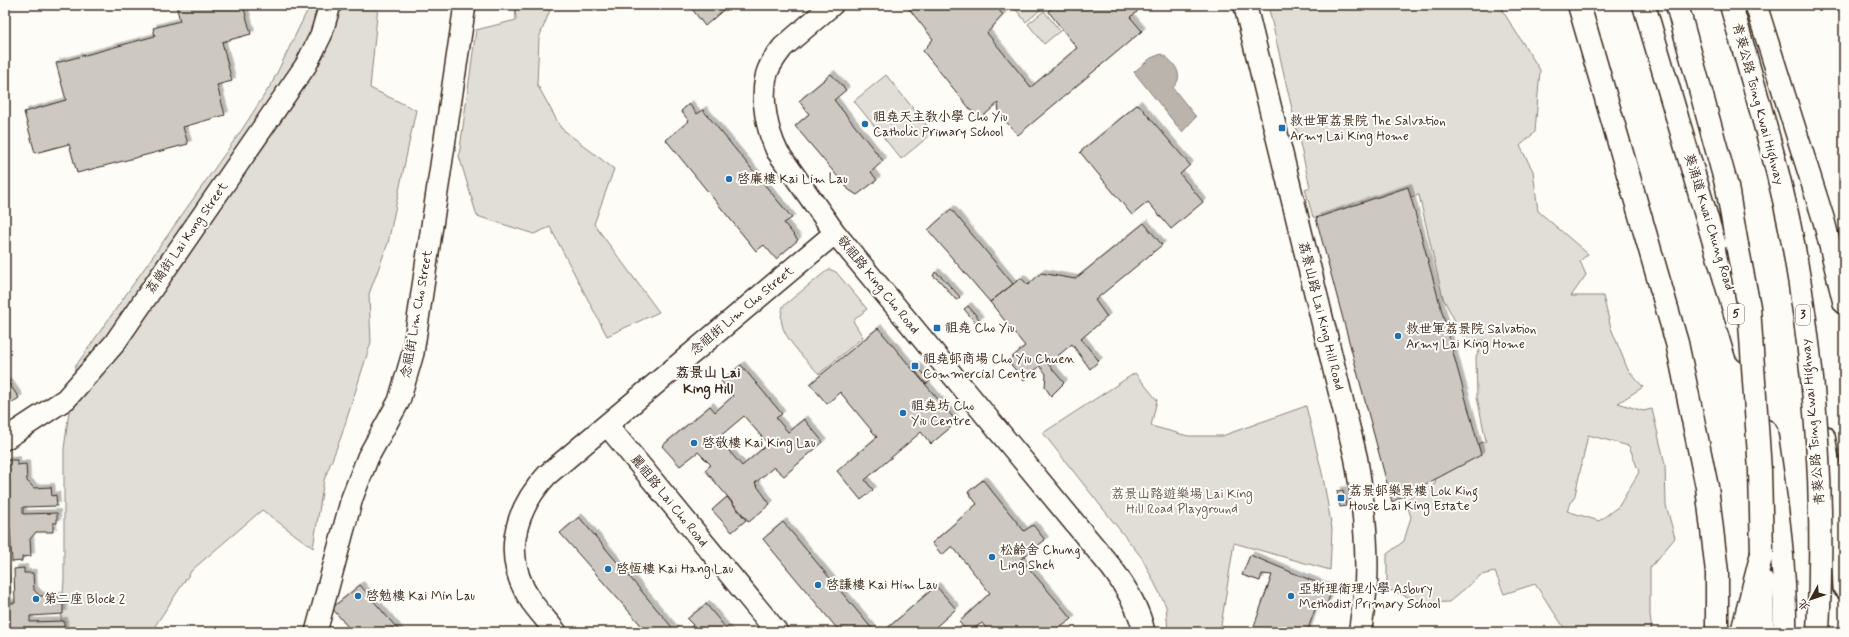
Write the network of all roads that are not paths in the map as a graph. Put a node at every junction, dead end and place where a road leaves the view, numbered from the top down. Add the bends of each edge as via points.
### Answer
1 (330, 5) edge
2 (466, 5) edge
3 (832, 5) edge
4 (1245, 5) edge
5 (1579, 5) edge
6 (1644, 5) edge
7 (1677, 5) edge
8 (1720, 5) edge
9 (1731, 5) edge
10 (1756, 5) edge
11 (835, 233) junction
12 (1844, 303) edge
13 (607, 425) junction
14 (5, 439) edge
15 (1762, 553) junction
16 (1844, 588) edge
17 (316, 632) edge
18 (556, 632) edge
19 (777, 632) edge
20 (1144, 632) edge
21 (1360, 632) edge
22 (1717, 632) edge
23 (1742, 632) edge
24 (1763, 632) edge
25 (1785, 632) edge
26 (1818, 632) edge

1 - 14 street, 荔崗街 Lai Kong Street via 321,35 306,65 114,344 66,399
2 - 17 street, 念祖街 Lim Cho Street via 413,353 399,401 368,457 352,498
3 - 11 street, 敬祖路 King Cho Road via 776,56 766,77 765,95 770,137 777,151
4 - 21 main road, 荔景山路 Lai King Hill Road via 1356,458 1364,506 1366,545 1366,584
5 - 22 main road via 1677,343 1707,487 1717,572
6 - 25 main road, 葵涌道 Kwai Chung Road / 5 via 1739,324 1764,421 1778,510 1785,593
7 - 15 main road, bridge via 1727,187 1749,308 1760,471
8 - 16 street via 1788,231 1834,490
9 - 26 main road, 青葵公路 Tsing Kwai Highway / 3, bridge via 1786,211 1803,310 1812,392 1821,530
10 - 12 street via 1824,221
11 - 13 street, 念祖街 Lim Cho Street
11 - 20 street, 敬祖路 King Cho Road via 1111,567 1125,586 1141,618
13 - 18 street, 念祖街 Lim Cho Street via 547,475 536,487 517,523 514,550 519,576 531,601
13 - 19 street, 麗祖路 Lai Cho Road
15 - 23 main road
15 - 24 main road

